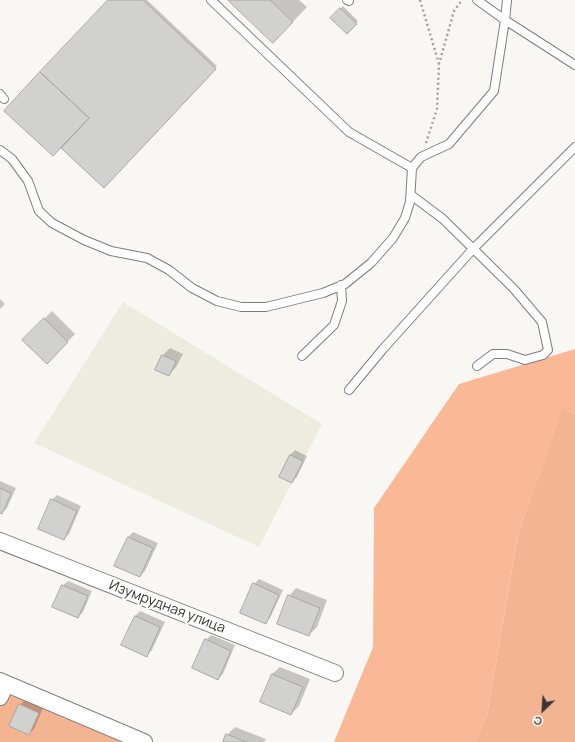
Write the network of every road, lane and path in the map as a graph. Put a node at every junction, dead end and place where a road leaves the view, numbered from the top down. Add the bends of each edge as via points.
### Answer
1 (211, 0) edge
2 (420, 0) edge
3 (462, 0) edge
4 (477, 0) edge
5 (507, 0) edge
6 (505, 20) junction
7 (439, 64) junction
8 (575, 65) edge
9 (575, 148) edge
10 (0, 150) edge
11 (421, 157) junction
12 (412, 168) junction
13 (411, 196) junction
14 (473, 249) junction
15 (341, 285) junction
16 (302, 356) dead end
17 (477, 366) dead end
18 (349, 390) dead end
19 (0, 541) edge
20 (335, 673) dead end
21 (2, 687) edge
22 (144, 742) edge

1 - 12 lane via 348,132
2 - 7 path
3 - 7 path via 454,11
4 - 6 lane
5 - 6 lane
6 - 8 lane
6 - 11 lane via 494,91 449,144
7 - 11 path via 437,109
9 - 14 lane
10 - 15 lane via 12,159 28,181 39,211 52,223 84,240 111,250 147,258 169,270 192,288 217,301 241,307 266,307 323,293
11 - 12 lane
12 - 13 lane
13 - 14 lane via 443,219
13 - 15 lane via 405,218 393,238 371,263
14 - 17 lane via 514,289 542,322 548,350 543,355 525,360 507,354 493,354
14 - 18 lane
15 - 16 lane via 342,301 334,325
19 - 20 street, Изумрудная улица
21 - 22 street

